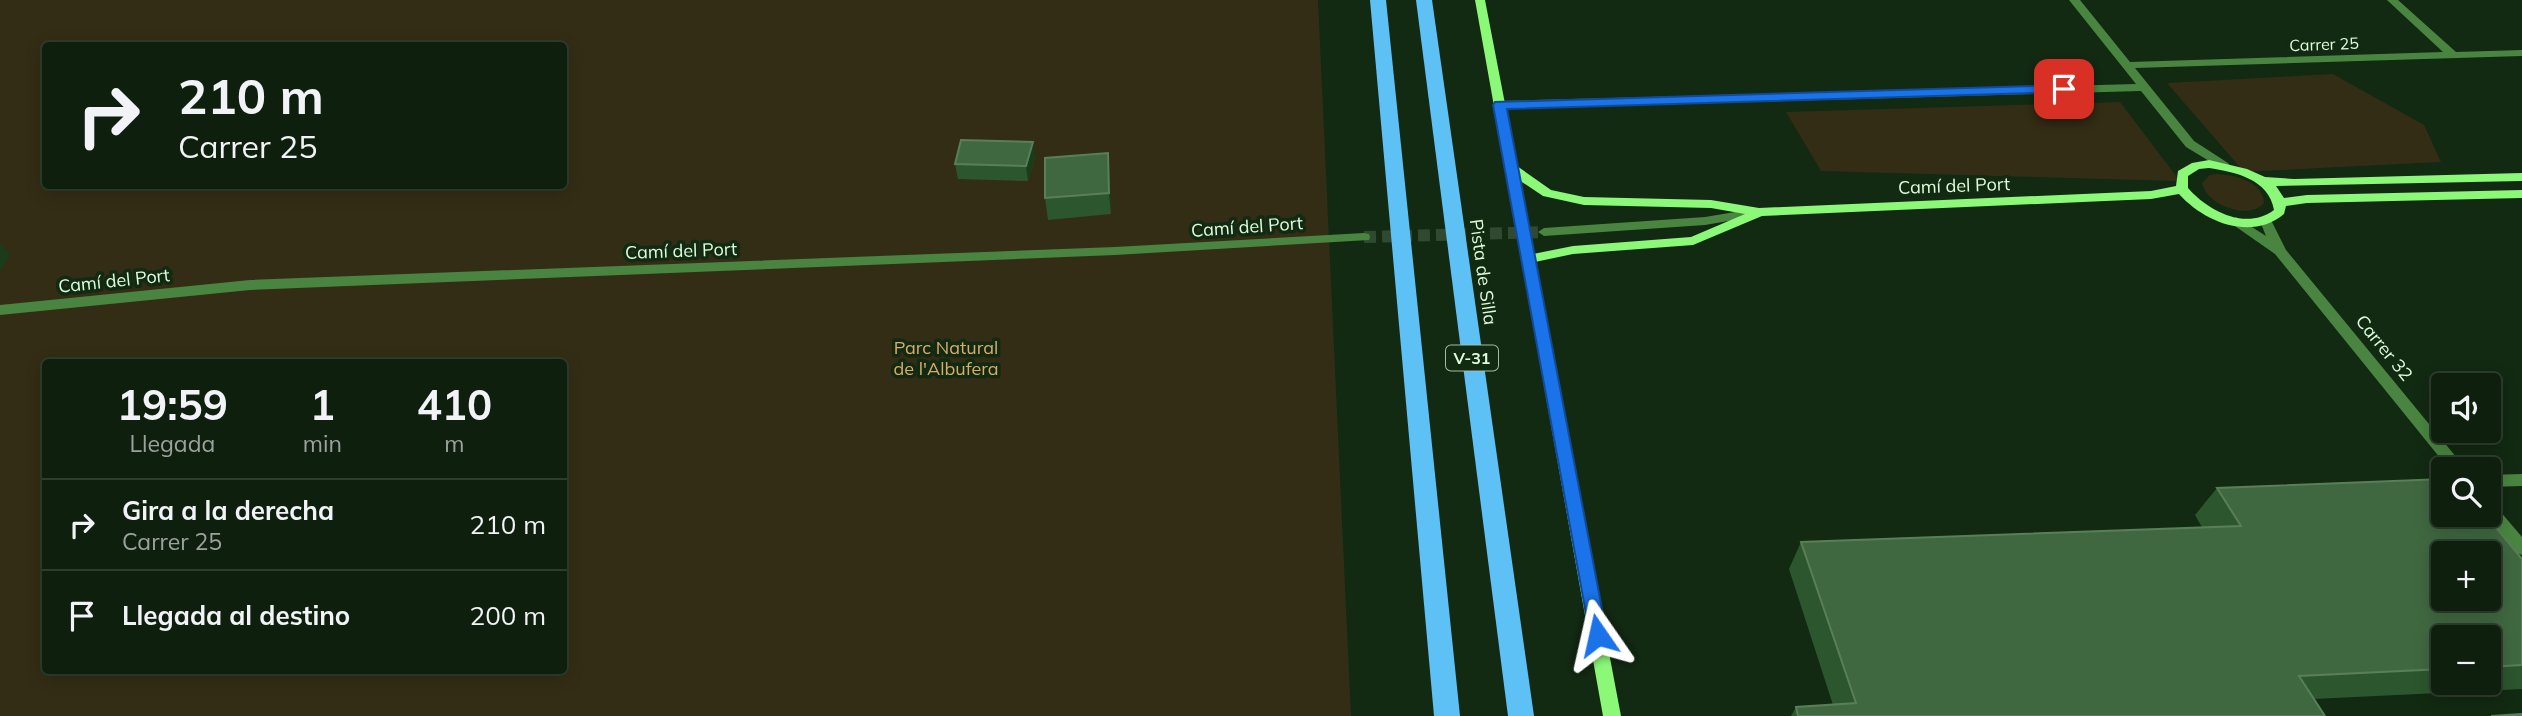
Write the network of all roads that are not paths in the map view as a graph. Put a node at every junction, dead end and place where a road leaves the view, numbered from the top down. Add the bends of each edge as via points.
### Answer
1 (1378, 0) edge
2 (1424, 0) edge
3 (1480, 0) edge
4 (2074, 0) edge
5 (2392, 0) edge
6 (2522, 53) edge
7 (2453, 55) junction
8 (2127, 65) junction
9 (2144, 87) junction
10 (1500, 105) junction
11 (2190, 144) junction
12 (2196, 166) junction
13 (2224, 166) junction
14 (1511, 168) junction
15 (2522, 177) edge
16 (2263, 181) junction
17 (2182, 189) junction
18 (2522, 194) edge
19 (2151, 195) junction
20 (2280, 203) junction
21 (2196, 204) junction
22 (1759, 212) junction
23 (2266, 221) junction
24 (2236, 222) junction
25 (1544, 232) tunnel mouth
26 (1364, 237) tunnel mouth
27 (2280, 252) junction
28 (1528, 259) junction
29 (0, 310) edge
30 (2448, 457) edge
31 (2522, 480) edge
32 (2501, 481) edge
33 (2501, 523) edge
34 (2522, 548) edge
35 (1447, 716) edge
36 (1521, 716) edge
37 (1612, 716) edge

1 - 35 highway
2 - 36 highway, Pista de Silla / V-31
3 - 10 street
4 - 8 street
5 - 7 street
6 - 7 street, Carrer 25
7 - 8 street, Carrer 25
8 - 9 street
9 - 10 street
9 - 11 street
10 - 14 street
11 - 12 street
11 - 13 street
12 - 13 street
12 - 17 street via 2182,174
13 - 16 street
14 - 22 street, Camí del Port via 1547,194 1584,201 1711,204
14 - 28 street
15 - 16 street
16 - 20 street
17 - 19 street, Camí del Port
17 - 21 street
18 - 20 street
19 - 21 street, Camí del Port
19 - 22 street, Camí del Port
20 - 23 street via 2280,211
21 - 24 street
22 - 25 street, Camí del Port via 1705,221
22 - 28 street, Camí del Port via 1693,241 1573,250
23 - 24 street
23 - 27 street, Carrer 32
24 - 27 street, Carrer 32
26 - 29 street, Camí del Port via 1152,250 250,285
27 - 30 street, Carrer 32
28 - 37 street
31 - 32 street
33 - 34 street

